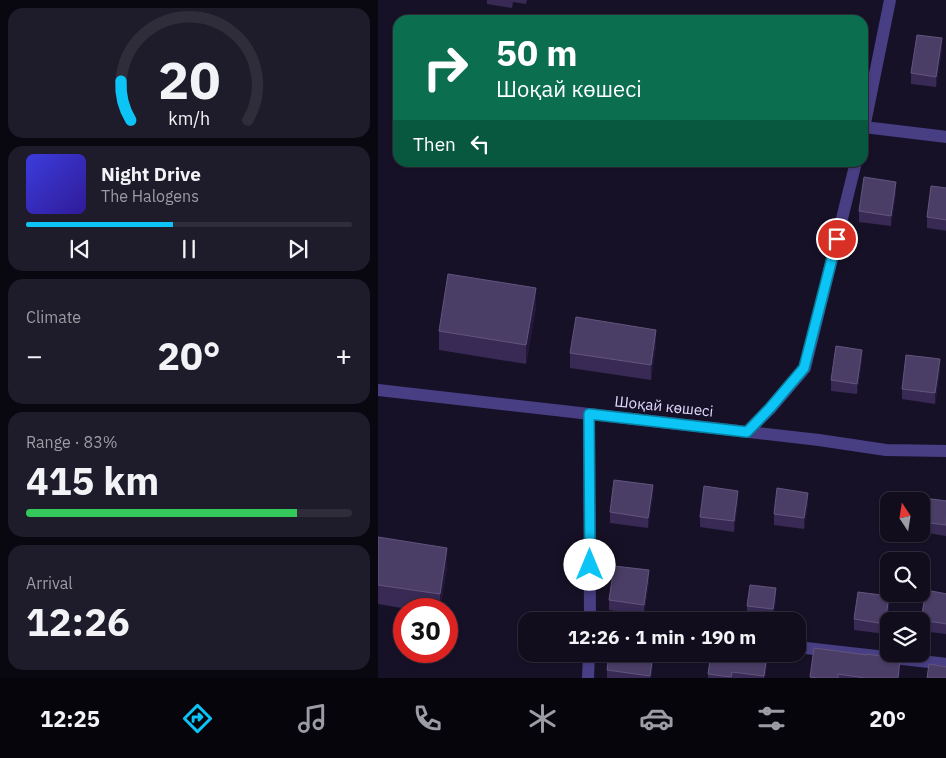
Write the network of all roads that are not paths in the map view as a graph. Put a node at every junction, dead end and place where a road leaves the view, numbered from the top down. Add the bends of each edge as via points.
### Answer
1 (890, 0) edge
2 (868, 110) edge
3 (868, 130) edge
4 (946, 138) edge
5 (855, 167) edge
6 (378, 390) edge
7 (589, 414) junction
8 (747, 432) junction
9 (946, 451) edge
10 (590, 612) edge
11 (806, 649) edge
12 (589, 662) edge
13 (946, 664) edge
14 (588, 678) edge

1 - 2 street
3 - 4 street
5 - 8 street via 804,368
6 - 7 street, Шоқай көшесі
7 - 8 street, Шоқай көшесі
7 - 10 street
8 - 9 street, Шоқай көшесі via 886,450
11 - 13 street
12 - 14 street

